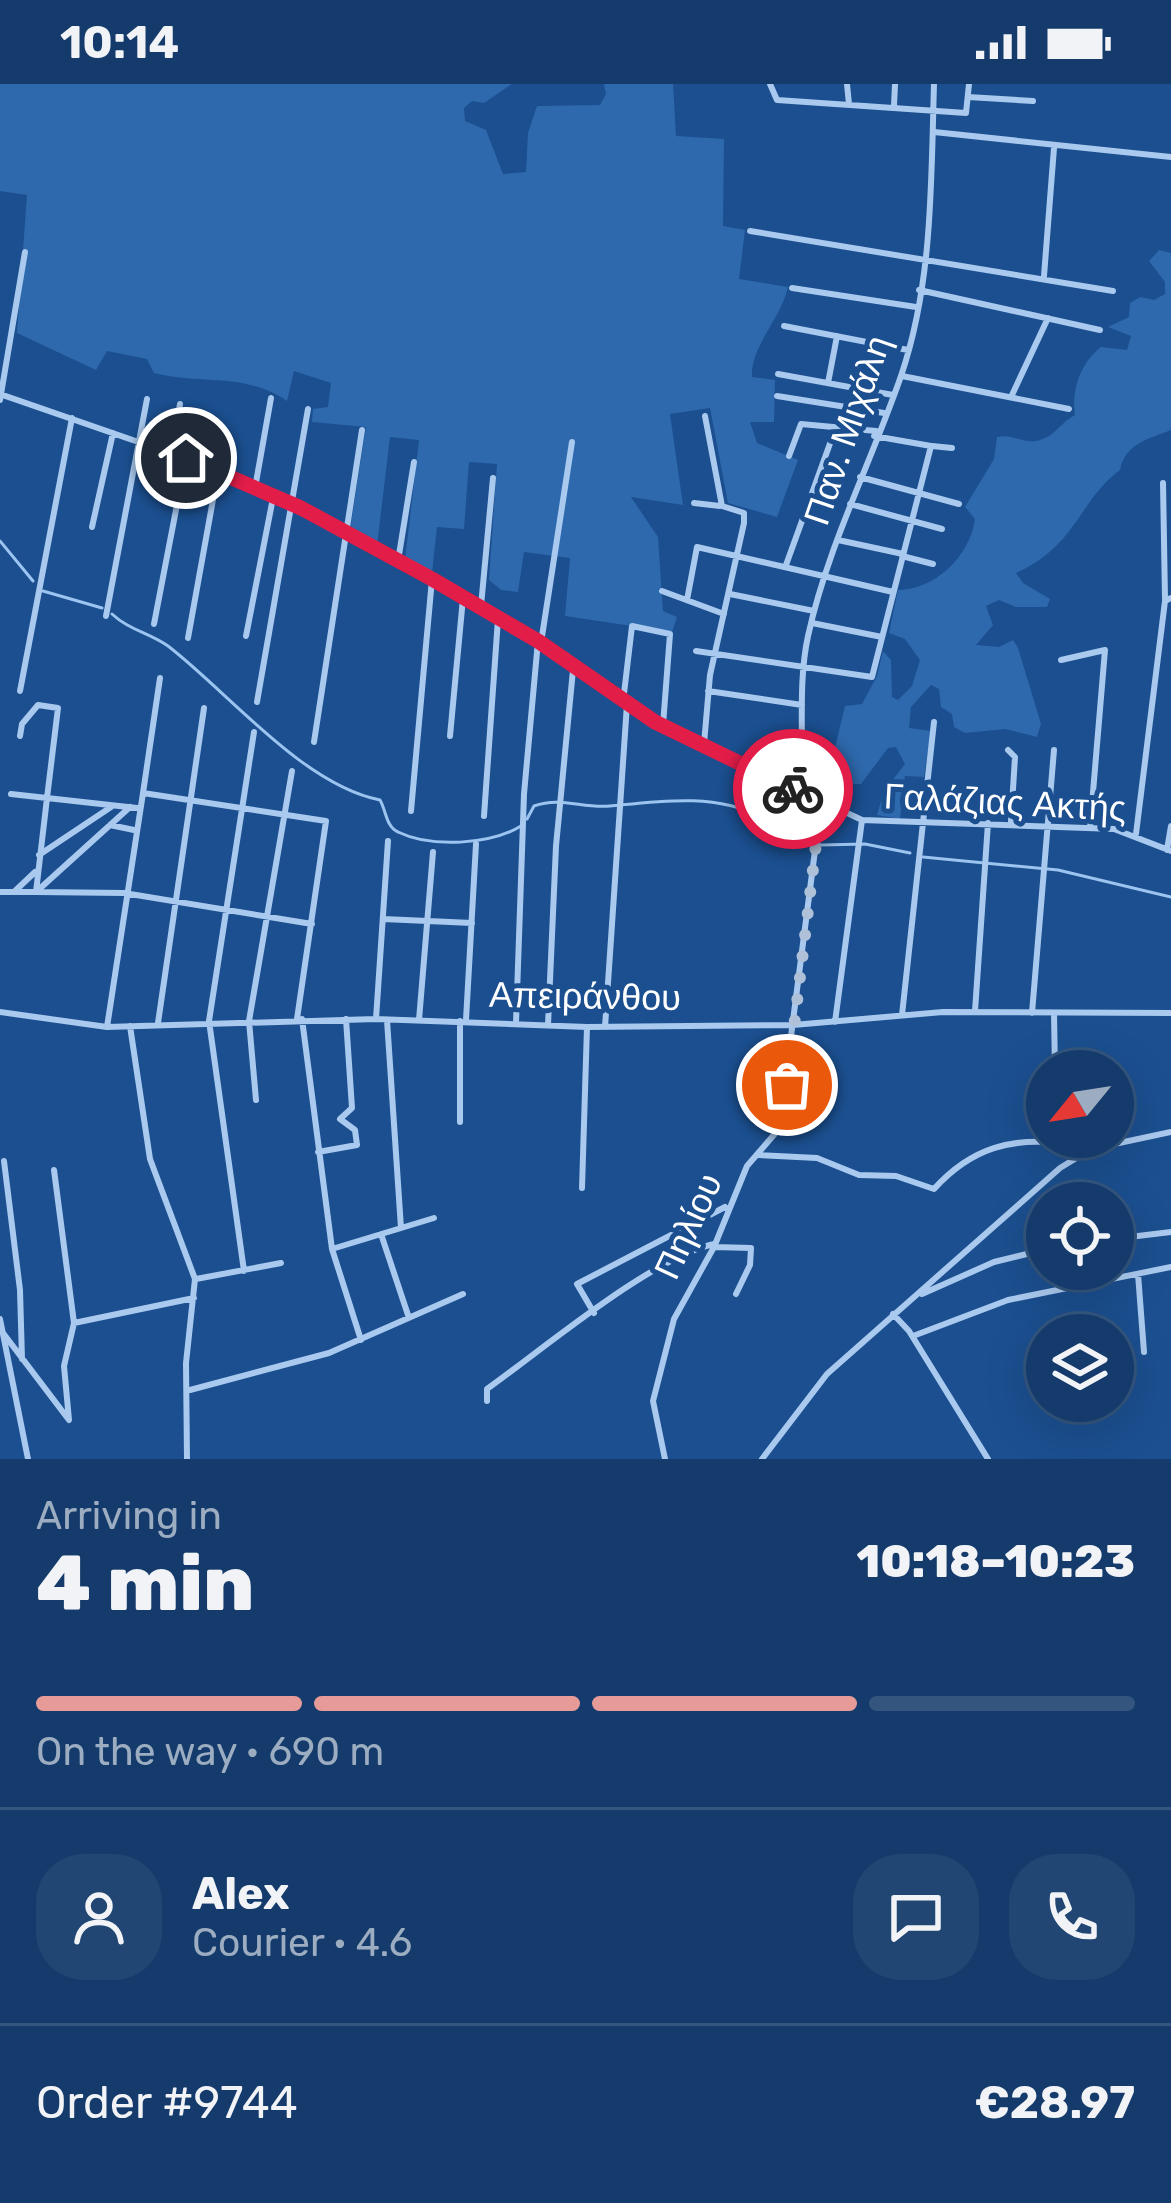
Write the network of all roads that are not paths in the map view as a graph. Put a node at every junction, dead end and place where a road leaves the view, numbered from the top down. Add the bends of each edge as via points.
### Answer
1 (770, 84) edge
2 (847, 84) edge
3 (895, 84) edge
4 (934, 84) edge
5 (969, 84) edge
6 (968, 97) junction
7 (1034, 101) dead end
8 (849, 104) junction
9 (894, 106) junction
10 (933, 111) junction
11 (934, 132) junction
12 (1054, 146) junction
13 (1171, 157) edge
14 (750, 231) dead end
15 (25, 252) dead end
16 (926, 258) junction
17 (1044, 276) junction
18 (792, 289) dead end
19 (919, 290) junction
20 (1113, 291) dead end
21 (916, 308) junction
22 (1048, 317) junction
23 (784, 326) dead end
24 (1100, 330) dead end
25 (837, 337) junction
26 (908, 350) junction
27 (778, 374) dead end
28 (901, 376) junction
29 (828, 383) junction
30 (893, 395) junction
31 (1012, 395) junction
32 (0, 396) edge
33 (777, 396) dead end
34 (271, 398) dead end
35 (148, 399) dead end
36 (180, 404) dead end
37 (308, 409) dead end
38 (1070, 409) dead end
39 (884, 413) junction
40 (705, 416) dead end
41 (72, 417) junction
42 (201, 422) dead end
43 (836, 427) junction
44 (362, 430) dead end
45 (113, 434) junction
46 (875, 434) junction
47 (572, 442) dead end
48 (137, 443) junction
49 (931, 446) junction
50 (952, 448) dead end
51 (172, 454) junction
52 (789, 456) dead end
53 (189, 459) junction
54 (414, 462) dead end
55 (218, 472) junction
56 (860, 477) junction
57 (493, 478) dead end
58 (1163, 483) dead end
59 (255, 488) junction
60 (918, 493) junction
61 (273, 497) junction
62 (694, 503) dead end
63 (850, 504) junction
64 (959, 504) dead end
65 (292, 505) junction
66 (722, 506) junction
67 (912, 522) junction
68 (92, 527) dead end
69 (942, 529) dead end
70 (348, 535) junction
71 (838, 540) junction
72 (737, 555) junction
73 (902, 555) junction
74 (398, 561) junction
75 (933, 564) dead end
76 (786, 565) junction
77 (825, 573) junction
78 (432, 579) junction
79 (662, 591) dead end
80 (893, 592) junction
81 (730, 594) junction
82 (463, 598) junction
83 (1168, 599) edge
84 (686, 600) junction
85 (481, 607) junction
86 (814, 611) junction
87 (724, 614) junction
88 (106, 616) dead end
89 (498, 619) junction
90 (812, 622) junction
91 (154, 624) dead end
92 (246, 636) dead end
93 (882, 637) junction
94 (188, 638) dead end
95 (540, 642) junction
96 (696, 651) dead end
97 (715, 652) junction
98 (1061, 660) dead end
99 (803, 663) junction
100 (573, 668) junction
101 (160, 678) dead end
102 (708, 691) junction
103 (20, 692) dead end
104 (257, 702) dead end
105 (625, 703) junction
106 (802, 705) junction
107 (204, 708) dead end
108 (934, 722) dead end
109 (663, 726) junction
110 (254, 732) dead end
111 (20, 736) dead end
112 (450, 736) dead end
113 (314, 742) dead end
114 (704, 746) junction
115 (1008, 750) dead end
116 (1054, 750) dead end
117 (292, 771) dead end
118 (800, 792) junction
119 (143, 793) junction
120 (11, 794) dead end
121 (47, 798) junction
122 (192, 799) junction
123 (93, 803) junction
124 (821, 803) junction
125 (114, 805) junction
126 (241, 807) junction
127 (134, 808) junction
128 (285, 812) junction
129 (411, 812) dead end
130 (484, 816) dead end
131 (91, 820) junction
132 (862, 820) junction
133 (988, 823) junction
134 (1011, 823) junction
135 (110, 825) junction
136 (1047, 825) junction
137 (919, 826) junction
138 (1171, 826) edge
139 (1090, 828) junction
140 (134, 830) junction
141 (1136, 834) junction
142 (388, 841) dead end
143 (476, 844) dead end
144 (1169, 850) edge
145 (433, 852) dead end
146 (39, 855) junction
147 (38, 869) junction
148 (54, 876) junction
149 (0, 892) edge
150 (14, 892) junction
151 (36, 892) junction
152 (55, 892) junction
153 (124, 893) junction
154 (175, 902) junction
155 (224, 910) junction
156 (267, 916) junction
157 (383, 919) junction
158 (428, 920) junction
159 (312, 923) junction
160 (472, 923) junction
161 (0, 1012) edge
162 (975, 1012) junction
163 (1032, 1013) junction
164 (1054, 1013) junction
165 (1171, 1013) edge
166 (902, 1015) junction
167 (299, 1019) junction
168 (346, 1019) junction
169 (376, 1019) junction
170 (387, 1020) junction
171 (419, 1020) junction
172 (209, 1021) junction
173 (249, 1021) junction
174 (463, 1021) junction
175 (835, 1022) junction
176 (158, 1023) junction
177 (516, 1024) junction
178 (548, 1025) junction
179 (793, 1025) junction
180 (130, 1026) junction
181 (106, 1027) junction
182 (587, 1027) junction
183 (605, 1027) junction
184 (1055, 1050) edge
185 (256, 1100) dead end
186 (460, 1122) dead end
187 (1171, 1132) edge
188 (1026, 1141) edge
189 (1134, 1141) edge
190 (318, 1152) junction
191 (759, 1155) junction
192 (1075, 1158) edge
193 (4, 1161) dead end
194 (54, 1170) dead end
195 (582, 1188) dead end
196 (728, 1206) junction
197 (434, 1218) dead end
198 (401, 1228) junction
199 (1171, 1232) edge
200 (381, 1234) junction
201 (1134, 1236) edge
202 (714, 1245) junction
203 (332, 1249) junction
204 (1026, 1254) edge
205 (281, 1263) dead end
206 (1171, 1267) edge
207 (244, 1271) junction
208 (1138, 1274) junction
209 (195, 1279) junction
210 (463, 1294) dead end
211 (736, 1294) dead end
212 (195, 1298) junction
213 (913, 1298) junction
214 (594, 1313) junction
215 (893, 1314) junction
216 (410, 1318) junction
217 (0, 1319) edge
218 (74, 1323) junction
219 (3, 1333) junction
220 (913, 1336) junction
221 (361, 1340) junction
222 (1144, 1352) dead end
223 (22, 1364) junction
224 (188, 1390) junction
225 (487, 1401) dead end
226 (28, 1459) edge
227 (187, 1459) edge
228 (665, 1459) edge
229 (762, 1459) edge
230 (988, 1459) edge

1 - 8 street via 772,99
2 - 8 street
3 - 9 street
4 - 10 street, Παν. Μιχάλη
5 - 6 street
6 - 7 street
6 - 10 street via 966,113
8 - 9 street
9 - 10 street
10 - 11 street, Παν. Μιχάλη
11 - 12 street
11 - 16 street, Παν. Μιχάλη
12 - 13 street
12 - 17 street
14 - 16 street
15 - 32 street
16 - 17 street
16 - 19 street, Παν. Μιχάλη
17 - 20 street
18 - 21 street
19 - 21 street, Παν. Μιχάλη
19 - 22 street
21 - 26 street, Παν. Μιχάλη
22 - 24 street
22 - 31 street
23 - 25 street
25 - 26 street
25 - 29 street
26 - 28 street, Παν. Μιχάλη
27 - 29 street
28 - 30 street, Παν. Μιχάλη
28 - 31 street
29 - 30 street
30 - 39 street, Παν. Μιχάλη
31 - 38 street
32 - 41 street, Γαλάζιας Ακτής
33 - 39 street
34 - 59 street
35 - 48 street
36 - 51 street
37 - 65 street
39 - 46 street, Παν. Μιχάλη
40 - 66 street
41 - 45 street, Γαλάζιας Ακτής
41 - 103 street
42 - 53 street
43 - 46 street
43 - 52 street via 798,426
43 - 76 street
44 - 70 street
45 - 48 street, Γαλάζιας Ακτής
45 - 68 street
46 - 49 street
46 - 56 street, Παν. Μιχάλη
47 - 95 street
48 - 51 street, Γαλάζιας Ακτής
48 - 88 street
49 - 50 street
49 - 60 street
51 - 53 street, Γαλάζιας Ακτής
53 - 55 street, Γαλάζιας Ακτής
53 - 91 street
54 - 74 street
55 - 59 street, Γαλάζιας Ακτής
55 - 94 street
56 - 60 street
56 - 63 street, Παν. Μιχάλη
57 - 85 street
58 - 83 street
59 - 61 street, Γαλάζιας Ακτής
60 - 64 street
60 - 67 street
61 - 65 street, Γαλάζιας Ακτής
61 - 92 street
62 - 66 street
63 - 67 street
63 - 71 street, Παν. Μιχάλη
65 - 70 street, Γαλάζιας Ακτής
65 - 104 street
66 - 72 street via 744,513
67 - 69 street
67 - 73 street
70 - 74 street, Γαλάζιας Ακτής
70 - 113 street
71 - 73 street
71 - 77 street, Παν. Μιχάλη
72 - 76 street
72 - 81 street
72 - 84 street via 694,548
73 - 75 street
73 - 80 street
74 - 78 street, Γαλάζιας Ακτής
76 - 77 street
77 - 80 street
77 - 86 street, Παν. Μιχάλη
78 - 82 street, Γαλάζιας Ακτής
78 - 129 street
79 - 84 street
80 - 93 street
81 - 86 street
81 - 87 street
82 - 85 street, Γαλάζιας Ακτής
82 - 112 street
83 - 141 street
84 - 87 street
85 - 89 street, Γαλάζιας Ακτής
86 - 90 street, Παν. Μιχάλη
87 - 97 street
89 - 95 street, Γαλάζιας Ακτής
89 - 130 street
90 - 93 street
90 - 99 street, Παν. Μιχάλη
93 - 99 street via 872,676
95 - 100 street, Γαλάζιας Ακτής
95 - 177 street via 524,794
96 - 97 street
97 - 99 street
97 - 102 street
98 - 139 street via 1105,650
99 - 106 street, Παν. Μιχάλη
100 - 105 street, Γαλάζιας Ακτής
100 - 178 street
101 - 119 street
102 - 106 street
102 - 114 street
105 - 109 street, Γαλάζιας Ακτής
105 - 109 street via 632,626 670,634
105 - 183 street
106 - 118 street, Παν. Μιχάλη
107 - 122 street
108 - 137 street
109 - 114 street, Γαλάζιας Ακτής
110 - 126 street
111 - 121 street via 38,705 58,708
114 - 118 street, Γαλάζιας Ακτής
115 - 134 street via 1016,758
116 - 136 street
117 - 128 street
118 - 124 street, Γαλάζιας Ακτής
119 - 122 street
119 - 127 street
120 - 121 street
121 - 123 street
121 - 146 street
122 - 126 street
122 - 154 street
123 - 125 street
123 - 131 street
124 - 132 street, Γαλάζιας Ακτής
124 - 179 street, Πηλίου
125 - 127 street
125 - 131 street
126 - 128 street
126 - 155 street
127 - 135 street
127 - 140 street
128 - 156 street
128 - 159 street via 326,821
131 - 146 street
132 - 137 street, Γαλάζιας Ακτής
132 - 175 street
133 - 134 street, Γαλάζιας Ακτής
133 - 137 street, Γαλάζιας Ακτής
133 - 162 street
134 - 136 street, Γαλάζιας Ακτής
135 - 140 street
135 - 148 street
136 - 139 street, Γαλάζιας Ακτής
136 - 163 street
137 - 166 street
138 - 144 street
139 - 141 street, Γαλάζιας Ακτής
140 - 153 street
141 - 144 street, Γαλάζιας Ακτής
142 - 157 street
143 - 160 street
145 - 158 street
146 - 147 street
147 - 150 street
147 - 151 street
148 - 151 street
148 - 152 street
149 - 150 street
150 - 151 street
151 - 152 street
152 - 153 street
153 - 154 street
153 - 181 street
154 - 155 street
154 - 176 street
155 - 156 street
155 - 172 street
156 - 159 street
156 - 173 street
157 - 158 street
157 - 169 street
158 - 160 street
158 - 171 street
159 - 167 street
160 - 174 street
161 - 181 street, Απειράνθου
162 - 163 street, Απειράνθου
162 - 166 street, Απειράνθου
163 - 164 street, Απειράνθου
164 - 165 street, Απειράνθου
164 - 184 street
166 - 175 street, Απειράνθου
167 - 168 street, Απειράνθου
167 - 173 street, Απειράνθου
167 - 190 street
168 - 169 street, Απειράνθου
168 - 190 street via 352,1108 340,1119 355,1130 356,1145
169 - 170 street, Απειράνθου
170 - 171 street, Απειράνθου
170 - 198 street
171 - 174 street, Απειράνθου
172 - 173 street, Απειράνθου
172 - 176 street, Απειράνθου
172 - 207 street
173 - 185 street
174 - 177 street, Απειράνθου
174 - 186 street
175 - 179 street, Απειράνθου
176 - 180 street, Απειράνθου
177 - 178 street, Απειράνθου
178 - 182 street, Απειράνθου
179 - 183 street, Απειράνθου
179 - 191 street, Πηλίου via 779,1129
180 - 181 street, Απειράνθου
180 - 209 street via 150,1159
182 - 183 street, Απειράνθου
182 - 195 street
187 - 189 street
188 - 191 street via 956,1164 934,1189 817,1158
190 - 203 street
191 - 196 street, Πηλίου
192 - 213 street
193 - 223 street
194 - 218 street
196 - 202 street, Πηλίου
196 - 214 street via 577,1284
197 - 198 street
198 - 200 street
199 - 201 street
200 - 203 street
200 - 216 street
202 - 211 street via 751,1248
202 - 214 street
202 - 228 street, Πηλίου via 674,1319 653,1401
203 - 221 street
204 - 213 street
205 - 207 street
206 - 208 street
207 - 209 street
208 - 220 street via 1008,1300
208 - 222 street
209 - 212 street
210 - 216 street
212 - 218 street
212 - 224 street
213 - 215 street
214 - 225 street via 487,1389
215 - 220 street
215 - 229 street via 827,1374
216 - 221 street
217 - 219 street
218 - 223 street via 64,1366 69,1420
219 - 223 street
219 - 226 street
220 - 230 street
221 - 224 street
224 - 227 street

